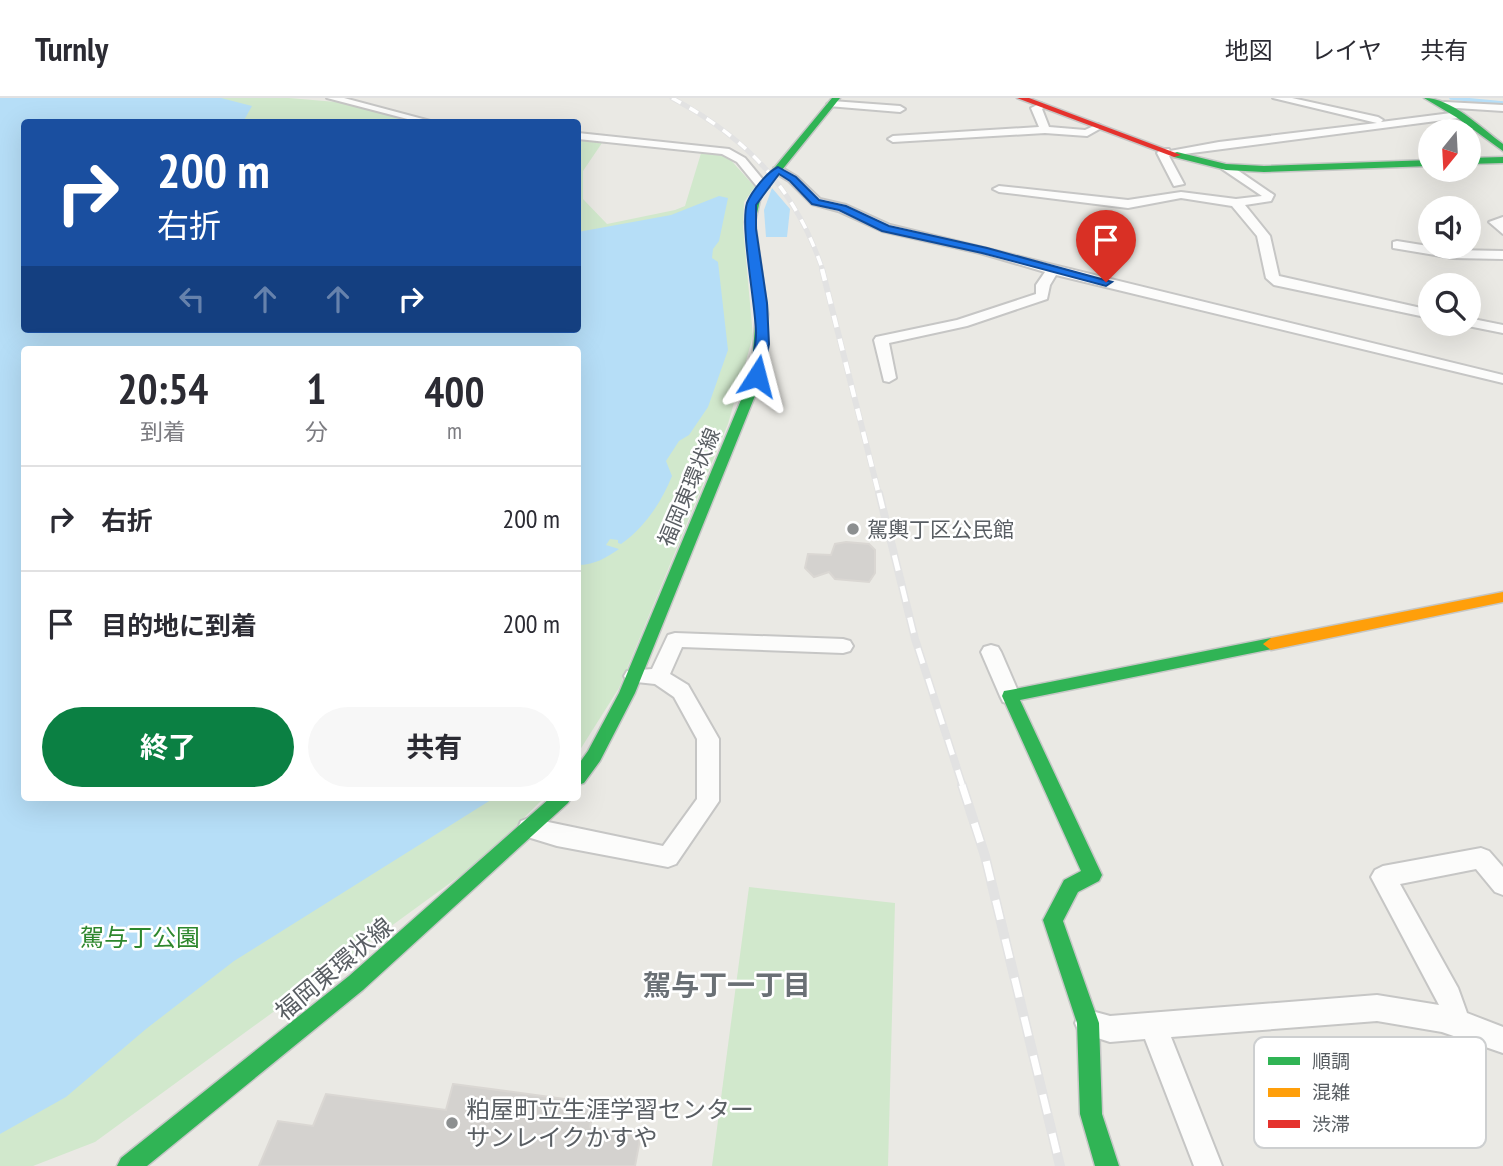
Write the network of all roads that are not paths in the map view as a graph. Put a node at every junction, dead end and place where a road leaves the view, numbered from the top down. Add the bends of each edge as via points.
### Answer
1 (332, 98) edge
2 (905, 98) edge
3 (1021, 98) edge
4 (1278, 98) edge
5 (352, 99) edge
6 (834, 101) edge
7 (1435, 101) edge
8 (1041, 106) junction
9 (1503, 108) edge
10 (1459, 115) junction
11 (419, 119) edge
12 (1393, 124) junction
13 (1098, 127) junction
14 (1045, 130) junction
15 (581, 136) edge
16 (893, 139) dead end
17 (1503, 148) edge
18 (1169, 152) junction
19 (1503, 160) edge
20 (1481, 161) edge
21 (1418, 163) edge
22 (1226, 167) junction
23 (778, 170) junction
24 (1178, 184) dead end
25 (763, 187) junction
26 (999, 189) dead end
27 (1236, 203) junction
28 (1503, 221) edge
29 (1503, 230) edge
30 (1397, 245) dead end
31 (1503, 256) edge
32 (1053, 270) junction
33 (1418, 311) edge
34 (1481, 325) edge
35 (1503, 329) edge
36 (889, 378) dead end
37 (1503, 379) edge
38 (1503, 597) edge
39 (843, 646) dead end
40 (991, 652) dead end
41 (634, 676) junction
42 (659, 677) junction
43 (1010, 696) junction
44 (581, 774) edge
45 (559, 801) edge
46 (529, 828) junction
47 (1503, 884) edge
48 (1456, 1021) junction
49 (1088, 1023) junction
50 (1153, 1026) junction
51 (1503, 1040) edge
52 (129, 1166) edge
53 (1107, 1166) edge
54 (1208, 1166) edge

1 - 5 street
2 - 6 street via 899,113
3 - 8 street
4 - 12 street
5 - 11 street
6 - 23 street, 福岡東環状線
7 - 9 street
7 - 10 street
8 - 13 street
8 - 14 street via 1036,108
10 - 12 street
10 - 17 street
12 - 18 street
13 - 14 street via 1087,133
13 - 18 street
14 - 16 street
15 - 25 street via 725,151 741,160
18 - 22 street
18 - 24 street via 1162,153
19 - 20 street
21 - 22 street
22 - 27 street via 1268,195 1262,201
23 - 25 street, 福岡東環状線
23 - 32 street via 816,202 886,228
25 - 41 street, 福岡東環状線 via 751,205 763,344 757,376
26 - 27 street via 1128,204 1181,195
27 - 33 street via 1262,230 1273,278 1279,282
28 - 29 street via 1496,222
30 - 31 street
32 - 36 street via 1042,296 967,322 881,340
32 - 37 street
34 - 35 street
38 - 43 street
39 - 42 street via 675,640
40 - 43 street
41 - 42 street
41 - 44 street, 福岡東環状線
42 - 46 street via 681,691 708,738 708,801 668,857
43 - 49 street via 1092,875 1070,886 1053,920
45 - 46 street, 福岡東環状線
46 - 52 street, 福岡東環状線 via 356,983
47 - 48 street via 1481,858 1383,877 1449,997
48 - 50 street via 1377,1008
48 - 51 street
49 - 50 street via 1110,1029
49 - 53 street via 1091,1114
50 - 54 street

